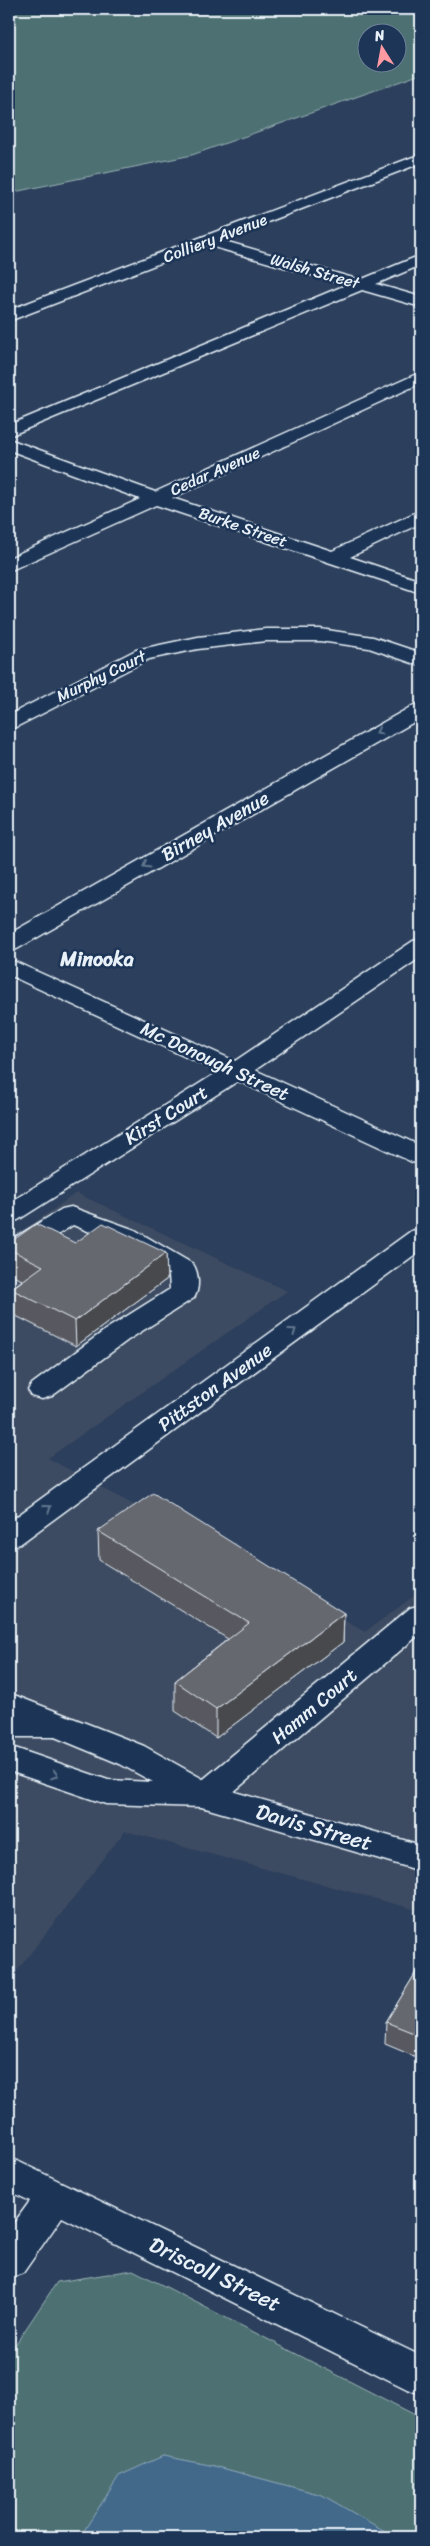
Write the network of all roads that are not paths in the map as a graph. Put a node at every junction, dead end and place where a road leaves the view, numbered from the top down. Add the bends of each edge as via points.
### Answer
1 (421, 158) edge
2 (208, 241) junction
3 (421, 260) edge
4 (363, 284) junction
5 (421, 302) edge
6 (9, 316) edge
7 (421, 377) edge
8 (9, 431) edge
9 (9, 444) edge
10 (155, 498) junction
11 (421, 516) edge
12 (333, 558) junction
13 (9, 565) edge
14 (421, 587) edge
15 (421, 660) edge
16 (421, 709) edge
17 (9, 723) edge
18 (9, 944) edge
19 (421, 946) edge
20 (9, 966) edge
21 (236, 1071) junction
22 (421, 1156) edge
23 (9, 1214) edge
24 (421, 1237) edge
25 (9, 1252) edge
26 (42, 1390) dead end
27 (9, 1537) edge
28 (421, 1616) edge
29 (9, 1705) edge
30 (9, 1725) edge
31 (54, 1725) junction
32 (9, 1758) edge
33 (206, 1796) junction
34 (421, 1858) edge
35 (9, 2173) edge
36 (55, 2196) junction
37 (9, 2261) edge
38 (421, 2376) edge

1 - 2 street, Colliery Avenue
2 - 4 street, Walsh Street
2 - 6 street, Colliery Avenue
3 - 4 street
4 - 5 street, Walsh Street
4 - 8 street
7 - 10 street, Cedar Avenue
9 - 10 street, Burke Street
10 - 12 street, Burke Street
10 - 13 street, Cedar Avenue
11 - 12 street
12 - 14 street, Burke Street
15 - 17 street, Murphy Court via 373,643 320,635 266,635 198,642 143,654
16 -> 18 street, Birney Avenue
19 - 21 street, Kirst Court
20 - 21 street, Mc Donough Street
21 - 22 street, Mc Donough Street
21 - 23 street, Kirst Court
27 -> 24 street, Pittston Avenue
25 - 26 street via 70,1215 125,1236 183,1270 184,1292 118,1334
28 - 33 street, Hamm Court
29 - 31 street, Davis Street
30 - 31 street
31 - 33 street, Davis Street via 132,1755
32 -> 33 street, Davis Street via 106,1792
33 - 34 street, Davis Street
35 - 36 street, Driscoll Street
36 - 37 street
36 - 38 street, Driscoll Street

